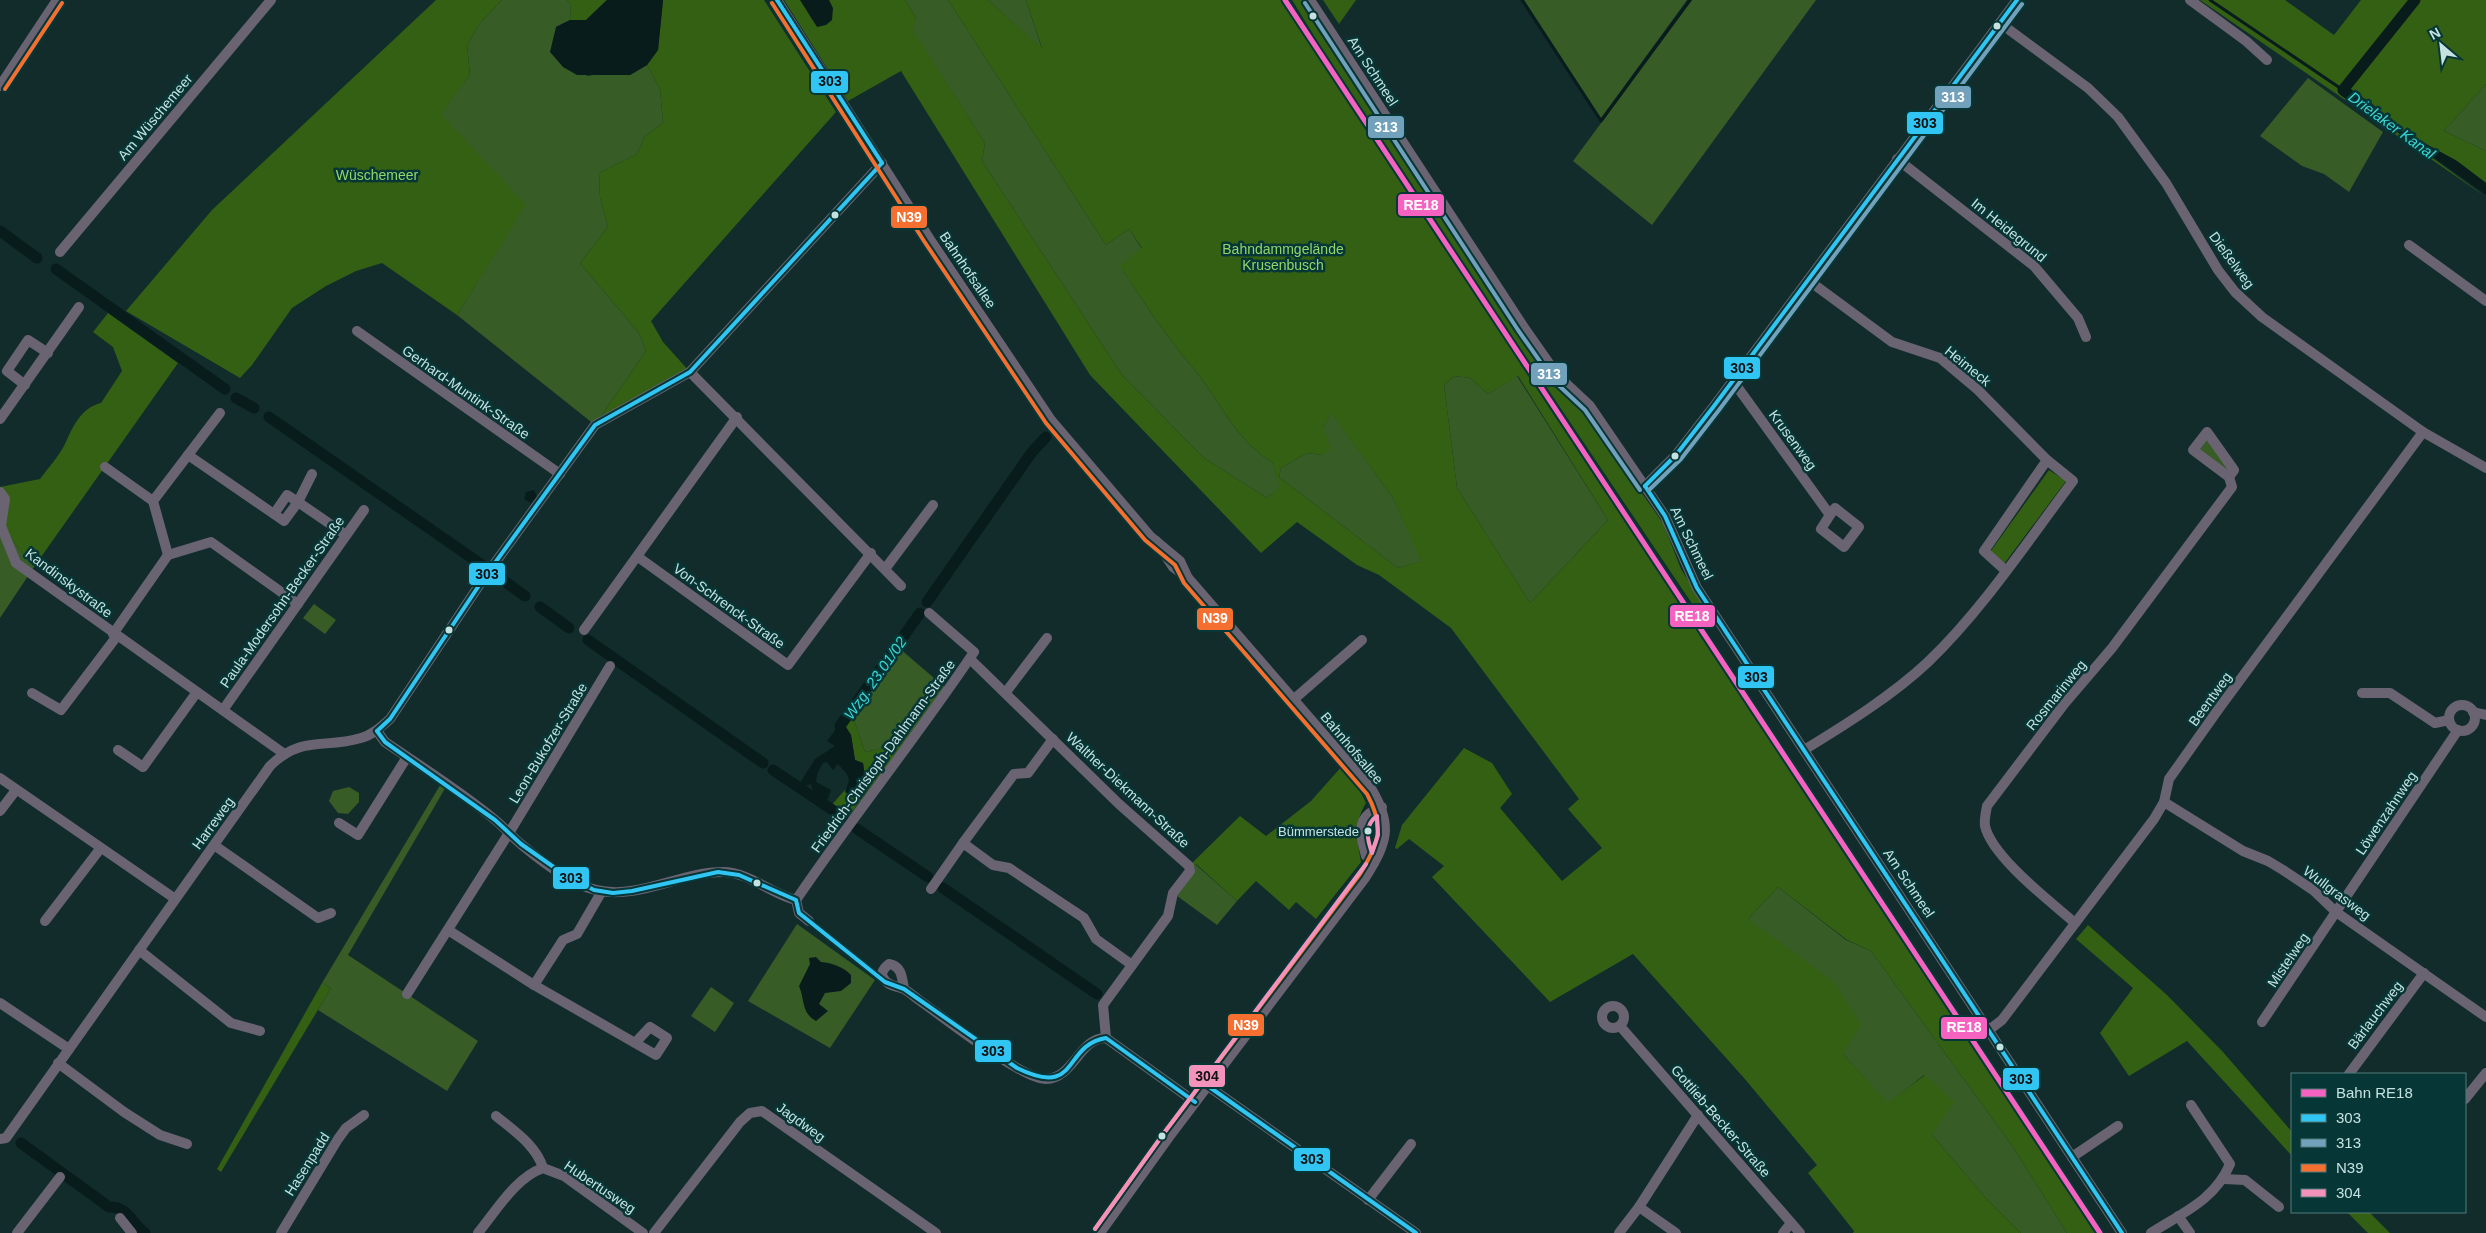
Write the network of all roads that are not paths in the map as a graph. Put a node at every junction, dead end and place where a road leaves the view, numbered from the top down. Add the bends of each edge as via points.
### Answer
1 (57, 0) edge
2 (271, 0) edge
3 (777, 0) edge
4 (1310, 0) edge
5 (2017, 0) edge
6 (2190, 0) edge
7 (2000, 23) junction
8 (2267, 60) dead end
9 (0, 86) edge
10 (1897, 159) junction
11 (882, 163) junction
12 (2408, 245) dead end
13 (60, 252) dead end
14 (1808, 280) junction
15 (2486, 302) edge
16 (79, 308) dead end
17 (357, 331) dead end
18 (2086, 337) dead end
19 (48, 353) junction
20 (690, 372) junction
21 (1733, 381) junction
22 (25, 385) junction
23 (220, 413) dead end
24 (737, 417) junction
25 (0, 419) edge
26 (2423, 432) junction
27 (188, 455) junction
28 (2047, 460) junction
29 (2485, 465) edge
30 (105, 467) dead end
31 (312, 474) dead end
32 (560, 474) junction
33 (2230, 477) dead end
34 (1645, 486) junction
35 (0, 492) edge
36 (153, 501) junction
37 (298, 502) junction
38 (933, 505) dead end
39 (364, 510) dead end
40 (1830, 515) dead end
41 (346, 534) junction
42 (871, 553) junction
43 (168, 555) junction
44 (638, 557) junction
45 (886, 569) junction
46 (2005, 570) junction
47 (901, 586) dead end
48 (298, 604) junction
49 (929, 613) dead end
50 (584, 630) dead end
51 (115, 635) junction
52 (1047, 638) dead end
53 (1362, 640) dead end
54 (970, 660) junction
55 (610, 666) dead end
56 (197, 692) junction
57 (1006, 692) junction
58 (2362, 692) dead end
59 (32, 693) dead end
60 (1293, 700) junction
61 (224, 710) junction
62 (2473, 712) junction
63 (2486, 715) edge
64 (2449, 720) junction
65 (2458, 730) junction
66 (377, 731) junction
67 (1053, 739) junction
68 (118, 750) dead end
69 (1804, 750) junction
70 (283, 753) junction
71 (407, 757) junction
72 (0, 778) edge
73 (16, 790) junction
74 (2164, 802) junction
75 (0, 812) edge
76 (1383, 812) junction
77 (339, 823) dead end
78 (509, 833) junction
79 (963, 843) junction
80 (214, 845) junction
81 (100, 848) junction
82 (1374, 863) junction
83 (931, 889) dead end
84 (602, 891) junction
85 (174, 898) junction
86 (796, 900) junction
87 (2336, 912) junction
88 (331, 913) dead end
89 (45, 921) dead end
90 (809, 921) dead end
91 (2075, 922) junction
92 (448, 930) junction
93 (139, 950) junction
94 (1132, 964) junction
95 (2424, 973) junction
96 (534, 984) junction
97 (904, 989) dead end
98 (407, 994) dead end
99 (0, 1004) edge
100 (2486, 1017) edge
101 (2262, 1022) dead end
102 (1620, 1026) dead end
103 (1989, 1030) junction
104 (260, 1031) dead end
105 (1106, 1038) junction
106 (635, 1043) dead end
107 (69, 1049) junction
108 (58, 1063) junction
109 (2350, 1073) edge
110 (2486, 1073) edge
111 (1208, 1086) junction
112 (2466, 1098) edge
113 (1195, 1102) junction
114 (2191, 1105) dead end
115 (364, 1115) dead end
116 (1698, 1115) junction
117 (496, 1116) dead end
118 (2118, 1126) dead end
119 (0, 1139) edge
120 (187, 1144) dead end
121 (1411, 1144) dead end
122 (2072, 1157) junction
123 (543, 1168) junction
124 (60, 1177) dead end
125 (2224, 1178) junction
126 (1368, 1200) junction
127 (1639, 1207) junction
128 (2280, 1207) dead end
129 (2178, 1216) junction
130 (120, 1218) dead end
131 (1791, 1223) junction
132 (17, 1233) edge
133 (132, 1233) edge
134 (281, 1233) edge
135 (478, 1233) edge
136 (643, 1233) edge
137 (654, 1233) edge
138 (936, 1233) edge
139 (1100, 1233) edge
140 (1416, 1233) edge
141 (1619, 1233) edge
142 (1676, 1233) edge
143 (1783, 1233) edge
144 (1800, 1233) edge
145 (2122, 1233) edge
146 (2151, 1233) edge
147 (2190, 1233) edge

1 - 9 street
2 - 13 street, Am Wüschemeer
3 - 11 street, Bahnhofsallee
4 - 34 street, Am Schmeel via 1528,334 1558,376 1590,406
5 - 7 street
6 - 8 street
7 - 10 street
7 - 26 street, Dießelweg via 2088,88 2118,117 2166,183 2218,270 2236,292 2262,317
10 - 14 street
10 - 18 street, Im Heidegrund via 2034,266 2078,318
11 - 20 street, Harreweg
11 - 60 street, Bahnhofsallee via 1051,420 1156,541 1180,561 1189,580
12 - 15 street
14 - 21 street
14 - 28 street, Heimeck via 1892,342 1940,358 1978,390
16 - 19 street
17 - 32 street, Gerhard-Muntink-Straße
19 - 22 street
19 - 22 street via 28,340 7,371
20 - 24 street
20 - 32 street, Harreweg via 595,425
21 - 34 street via 1676,455
21 - 40 street, Krusenweg
22 - 25 street
23 - 27 street
24 - 42 street
24 - 44 street
26 - 29 street, Dießelweg
26 - 74 street, Beentweg via 2169,779
27 - 36 street
27 - 37 street via 274,514 287,495
28 - 46 street via 1984,551
28 - 46 street, Heimeck via 2074,481
30 - 36 street
31 - 37 street
32 - 66 street, Harreweg via 484,578 390,719
33 - 91 street, Rosmarinweg via 2232,487 2112,648 2065,703 1987,806 1985,825 1993,845
34 - 69 street, Am Schmeel via 1665,516 1697,588
35 - 51 street, Kandinskystraße via 5,499 1,526 16,564
36 - 43 street
37 - 41 street
38 - 45 street
39 - 41 street, Paula-Modersohn-Becker-Straße
41 - 48 street, Paula-Modersohn-Becker-Straße
42 - 44 street, Von-Schrenck-Straße via 788,666
42 - 45 street
43 - 48 street via 211,542
43 - 51 street
44 - 50 street
45 - 47 street
46 - 69 street, Heimeck via 1963,624 1927,662
48 - 61 street, Paula-Modersohn-Becker-Straße
49 - 54 street, Friedrich-Christoph-Dahlmann-Straße via 974,652
51 - 56 street, Kandinskystraße
51 - 59 street, Kandinskystraße via 61,710
52 - 57 street
53 - 60 street
54 - 57 street, Walther-Diekmann-Straße
54 - 86 street, Friedrich-Christoph-Dahlmann-Straße
55 - 78 street, Leon-Bukofzer-Straße
56 - 61 street, Kandinskystraße
56 - 68 street via 143,767
57 - 67 street, Walther-Diekmann-Straße
58 - 64 street via 2390,693 2435,723
60 - 76 street, Bahnhofsallee via 1372,790
61 - 70 street, Kandinskystraße
62 - 63 street
62 - 64 street via 2467,707 2456,707 2450,712
62 - 65 street, Löwenzahnweg via 2473,724 2466,730
64 - 65 street
65 - 87 street, Löwenzahnweg
66 - 70 street, Harreweg via 360,738 298,746
66 - 71 street via 385,742
67 - 79 street via 1028,773 1014,774
67 - 94 street, Walther-Diekmann-Straße via 1189,866 1190,871 1173,893 1168,916
69 - 103 street, Am Schmeel
70 - 80 street, Harreweg via 270,766
71 - 77 street via 358,835
71 - 78 street
72 - 73 street
73 - 75 street
73 - 81 street
74 - 87 street, Wullgrasweg via 2243,851 2275,865 2313,890
74 - 91 street, Beentweg
76 - 82 street via 1386,830
76 - 82 street via 1370,811 1364,816 1361,834 1366,856
78 - 84 street via 562,873
78 - 92 street, Leon-Bukofzer-Straße
79 - 83 street
79 - 94 street via 994,865 1009,868 1084,918 1096,939
80 - 85 street, Harreweg
80 - 88 street via 318,918
81 - 85 street
81 - 89 street
82 - 111 street
84 - 86 street via 632,891 702,874 726,872 749,878 780,896
84 - 96 street via 577,934 563,940
85 - 93 street, Harreweg
86 - 90 street via 799,913
87 - 95 street, Wullgrasweg
87 - 101 street, Mistelweg
91 - 103 street, Beentweg via 2002,1020
92 - 96 street
92 - 98 street, Leon-Bukofzer-Straße
93 - 104 street via 231,1023
93 - 107 street, Harreweg
94 - 105 street, Walther-Diekmann-Straße via 1103,1005
95 - 100 street, Wullgrasweg
95 - 109 street, Bärlauchweg
96 - 106 street
97 - 105 street via 1006,1061 1038,1078 1054,1078 1063,1074 1093,1040
99 - 107 street
102 - 116 street, Gottlieb-Becker-Straße
103 - 122 street, Am Schmeel
105 - 113 street
107 - 108 street, Harreweg
108 - 119 street, Harreweg via 6,1138
108 - 120 street via 160,1136
110 - 112 street
111 - 113 street
111 - 126 street
113 - 139 street
114 - 125 street via 2230,1164
115 - 134 street, Hasenpadd via 346,1128 338,1139
116 - 127 street
116 - 131 street, Gottlieb-Becker-Straße
117 - 123 street via 528,1143 540,1158
118 - 122 street
121 - 126 street
122 - 145 street, Am Schmeel
123 - 135 street, Hubertusweg via 522,1180
123 - 136 street, Hubertusweg via 564,1176
124 - 132 street
125 - 128 street via 2245,1180
125 - 129 street via 2209,1196
126 - 140 street
127 - 141 street
127 - 142 street
129 - 146 street
129 - 147 street
130 - 133 street
131 - 143 street
131 - 144 street, Gottlieb-Becker-Straße
137 - 138 street, Jagdweg via 740,1122 750,1112 762,1111

